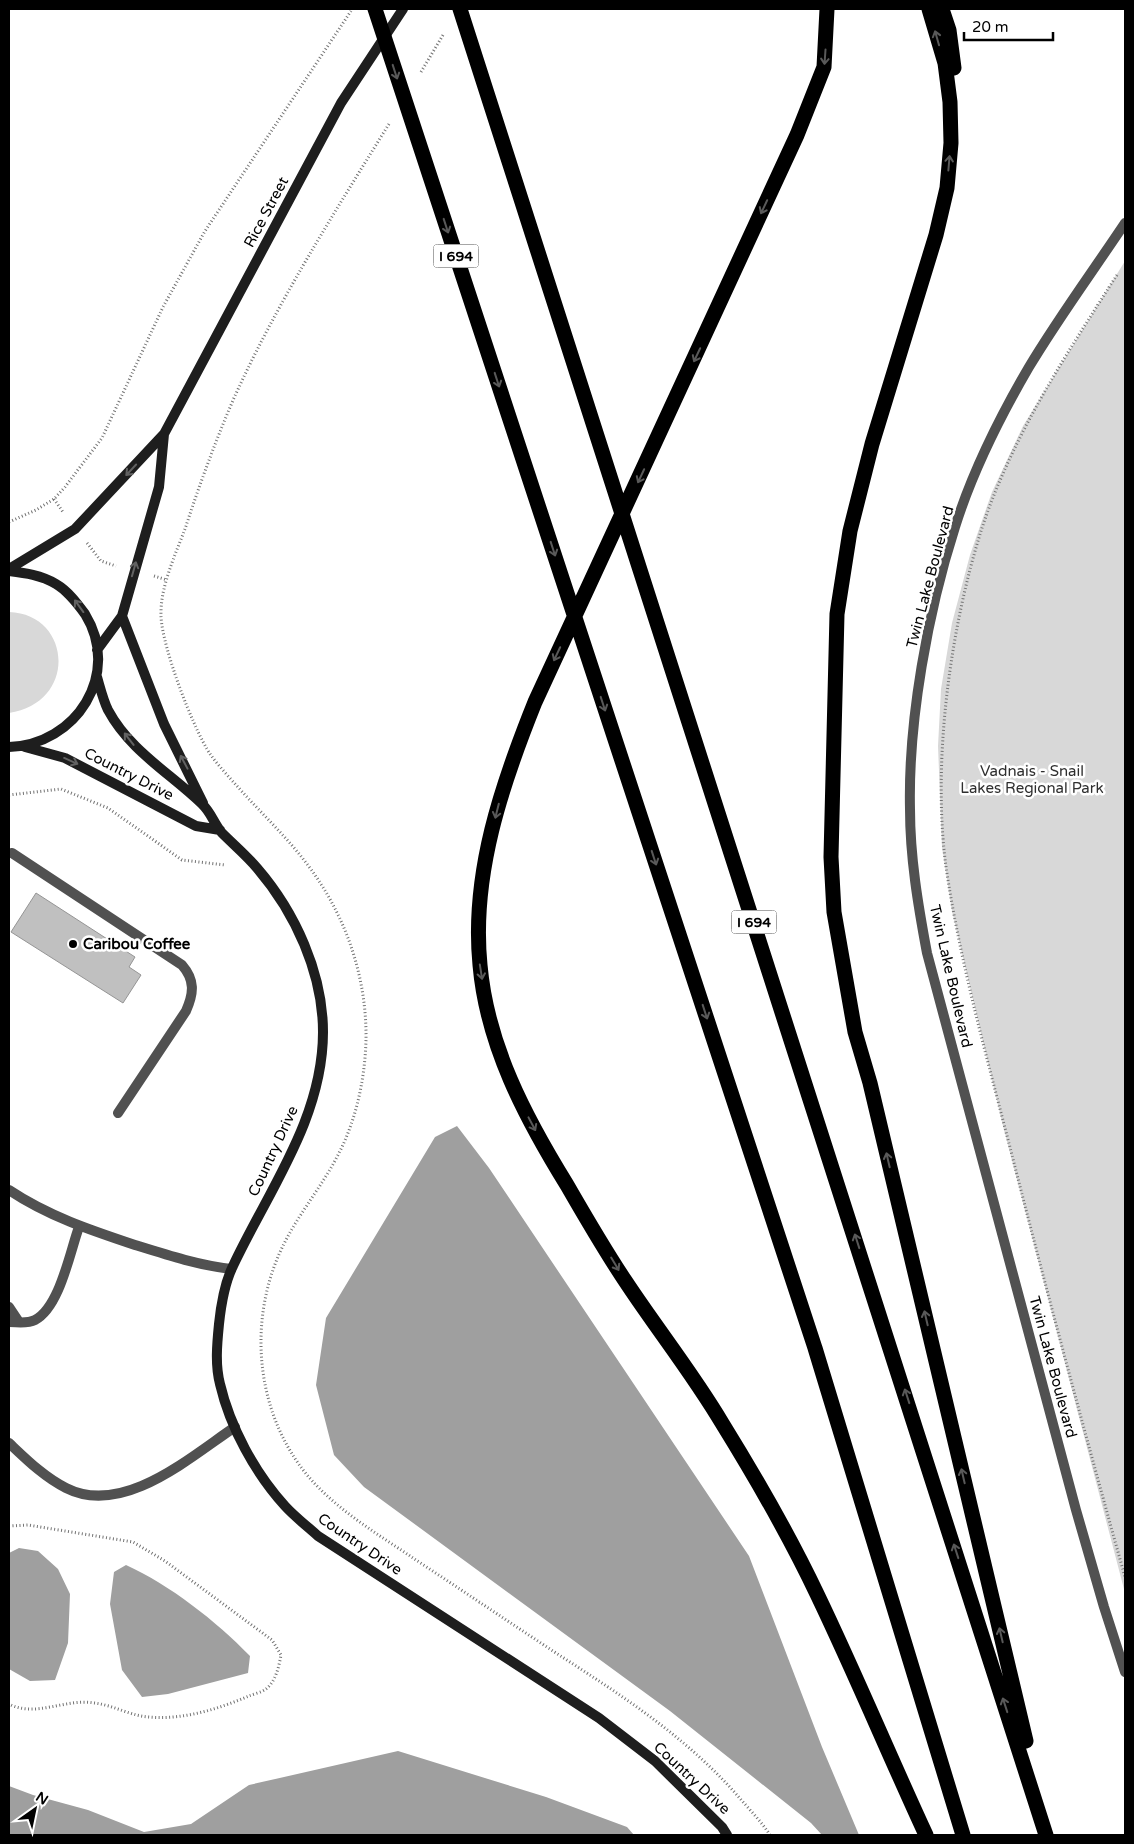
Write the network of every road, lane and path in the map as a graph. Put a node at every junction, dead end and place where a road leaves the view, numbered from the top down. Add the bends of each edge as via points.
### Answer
1 (353, 9) edge
2 (375, 9) edge
3 (402, 9) edge
4 (460, 9) edge
5 (827, 9) edge
6 (929, 9) edge
7 (942, 9) edge
8 (950, 102) junction
9 (347, 193) dead end
10 (1125, 223) edge
11 (1120, 270) dead end
12 (164, 434) junction
13 (54, 499) junction
14 (9, 522) edge
15 (75, 529) junction
16 (9, 570) edge
17 (133, 571) junction
18 (167, 580) junction
19 (122, 616) junction
20 (97, 650) junction
21 (96, 677) junction
22 (9, 747) edge
23 (25, 747) junction
24 (9, 795) edge
25 (205, 806) junction
26 (220, 830) junction
27 (12, 854) dead end
28 (258, 869) junction
29 (118, 1113) dead end
30 (9, 1190) edge
31 (79, 1227) junction
32 (231, 1269) junction
33 (9, 1307) edge
34 (14, 1322) edge
35 (234, 1427) junction
36 (9, 1443) edge
37 (9, 1526) edge
38 (1125, 1577) edge
39 (1125, 1672) edge
40 (9, 1704) edge
41 (727, 1835) edge
42 (770, 1835) edge
43 (926, 1835) edge
44 (964, 1835) edge
45 (1047, 1835) edge

1 - 13 path via 204,231 163,308 102,438
2 -> 44 highway, I 694 via 815,1348
3 - 12 street, Rice Street via 341,103
45 -> 4 highway, I 694
5 -> 43 highway via 824,67 797,135 535,702 510,764 484,866 479,963 489,1024 512,1087 549,1156 624,1280 720,1419 775,1512 817,1594
8 -> 6 highway via 944,62
7 - 8 highway via 955,70
45 -> 8 highway via 870,1083 855,1032 834,912 831,857 837,614 850,531 872,444 936,235 947,188
9 - 18 path via 285,299 236,394 205,469
10 - 39 street, Twin Lake Boulevard via 1029,367 990,445 955,527 923,664 913,733 910,808 915,884 927,953 1076,1510
11 - 38 path via 1051,378 1014,451 983,526 949,676 943,755 943,832 962,958 1056,1330
12 -> 15 street, Rice Street
17 -> 12 street, Rice Street via 159,487
13 - 14 path
13 - 15 path
15 - 16 street, Rice Street
15 - 17 path via 101,561
20 -> 16 street via 91,625 77,602 57,584 32,574
17 - 18 path
17 - 19 street, Rice Street
18 - 42 path via 161,612 166,647 208,752 307,863 322,887 351,944 364,1002 363,1079 353,1117 340,1151 280,1251 264,1301 260,1348 266,1390 280,1431 296,1460 330,1498 397,1547 672,1731 719,1775
19 - 20 street, Rice Street
25 -> 19 street via 164,724
20 - 21 street
21 - 23 street via 87,702 71,723 50,738
25 -> 21 street, Country Drive via 128,739 108,710
22 - 23 street
23 -> 26 street, Country Drive via 74,762 196,826
24 - 28 path via 61,789 108,808 182,860
25 - 26 street, Country Drive
26 - 28 street, Country Drive
27 - 29 street via 182,965 189,974 193,992 186,1011
28 - 32 street, Country Drive via 307,947 317,985 323,1031 318,1081 304,1126
30 - 31 street via 32,1205
31 - 32 street via 204,1266
31 - 34 street via 52,1304 37,1319
32 - 35 street, Country Drive via 221,1306 217,1350 220,1383
33 - 34 street
35 - 36 street via 152,1482 132,1491 98,1496 67,1489
35 - 41 street, Country Drive via 257,1470 285,1506 318,1536 598,1718 655,1761
37 - 40 path via 28,1525 133,1542 165,1561 272,1640 281,1655 278,1672 266,1689 223,1707 176,1718 148,1717 94,1702 36,1710

